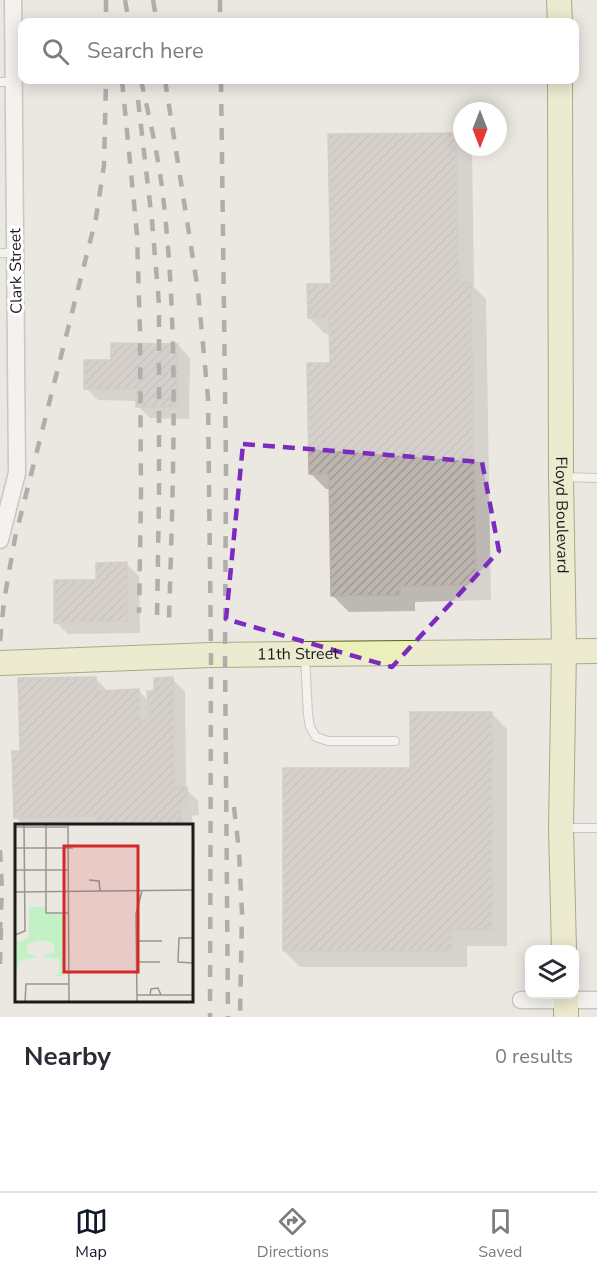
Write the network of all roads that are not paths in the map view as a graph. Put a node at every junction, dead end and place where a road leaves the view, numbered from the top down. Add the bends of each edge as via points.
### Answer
1 (13, 0) edge
2 (560, 0) edge
3 (560, 18) edge
4 (7, 82) edge
5 (560, 84) edge
6 (8, 253) edge
7 (561, 477) junction
8 (597, 478) edge
9 (0, 540) edge
10 (564, 650) junction
11 (597, 651) edge
12 (305, 654) junction
13 (0, 663) edge
14 (395, 741) dead end
15 (561, 828) junction
16 (597, 828) edge
17 (564, 945) edge
18 (521, 1000) dead end
19 (597, 1000) edge
20 (566, 1004) edge

1 - 4 street, Clark Street
2 - 3 main road
4 - 6 street, Clark Street
5 - 7 main road, Floyd Boulevard
6 - 9 street, Clark Street via 17,472
7 - 8 lane
7 - 10 main road, Floyd Boulevard
10 - 11 main road, 11th Street
10 - 12 main road, 11th Street
10 - 15 main road, Floyd Boulevard
12 - 13 main road, 11th Street
12 - 14 lane via 308,716 316,737 328,741
15 - 16 lane
15 - 17 main road, Floyd Boulevard
18 - 20 street
19 - 20 street

